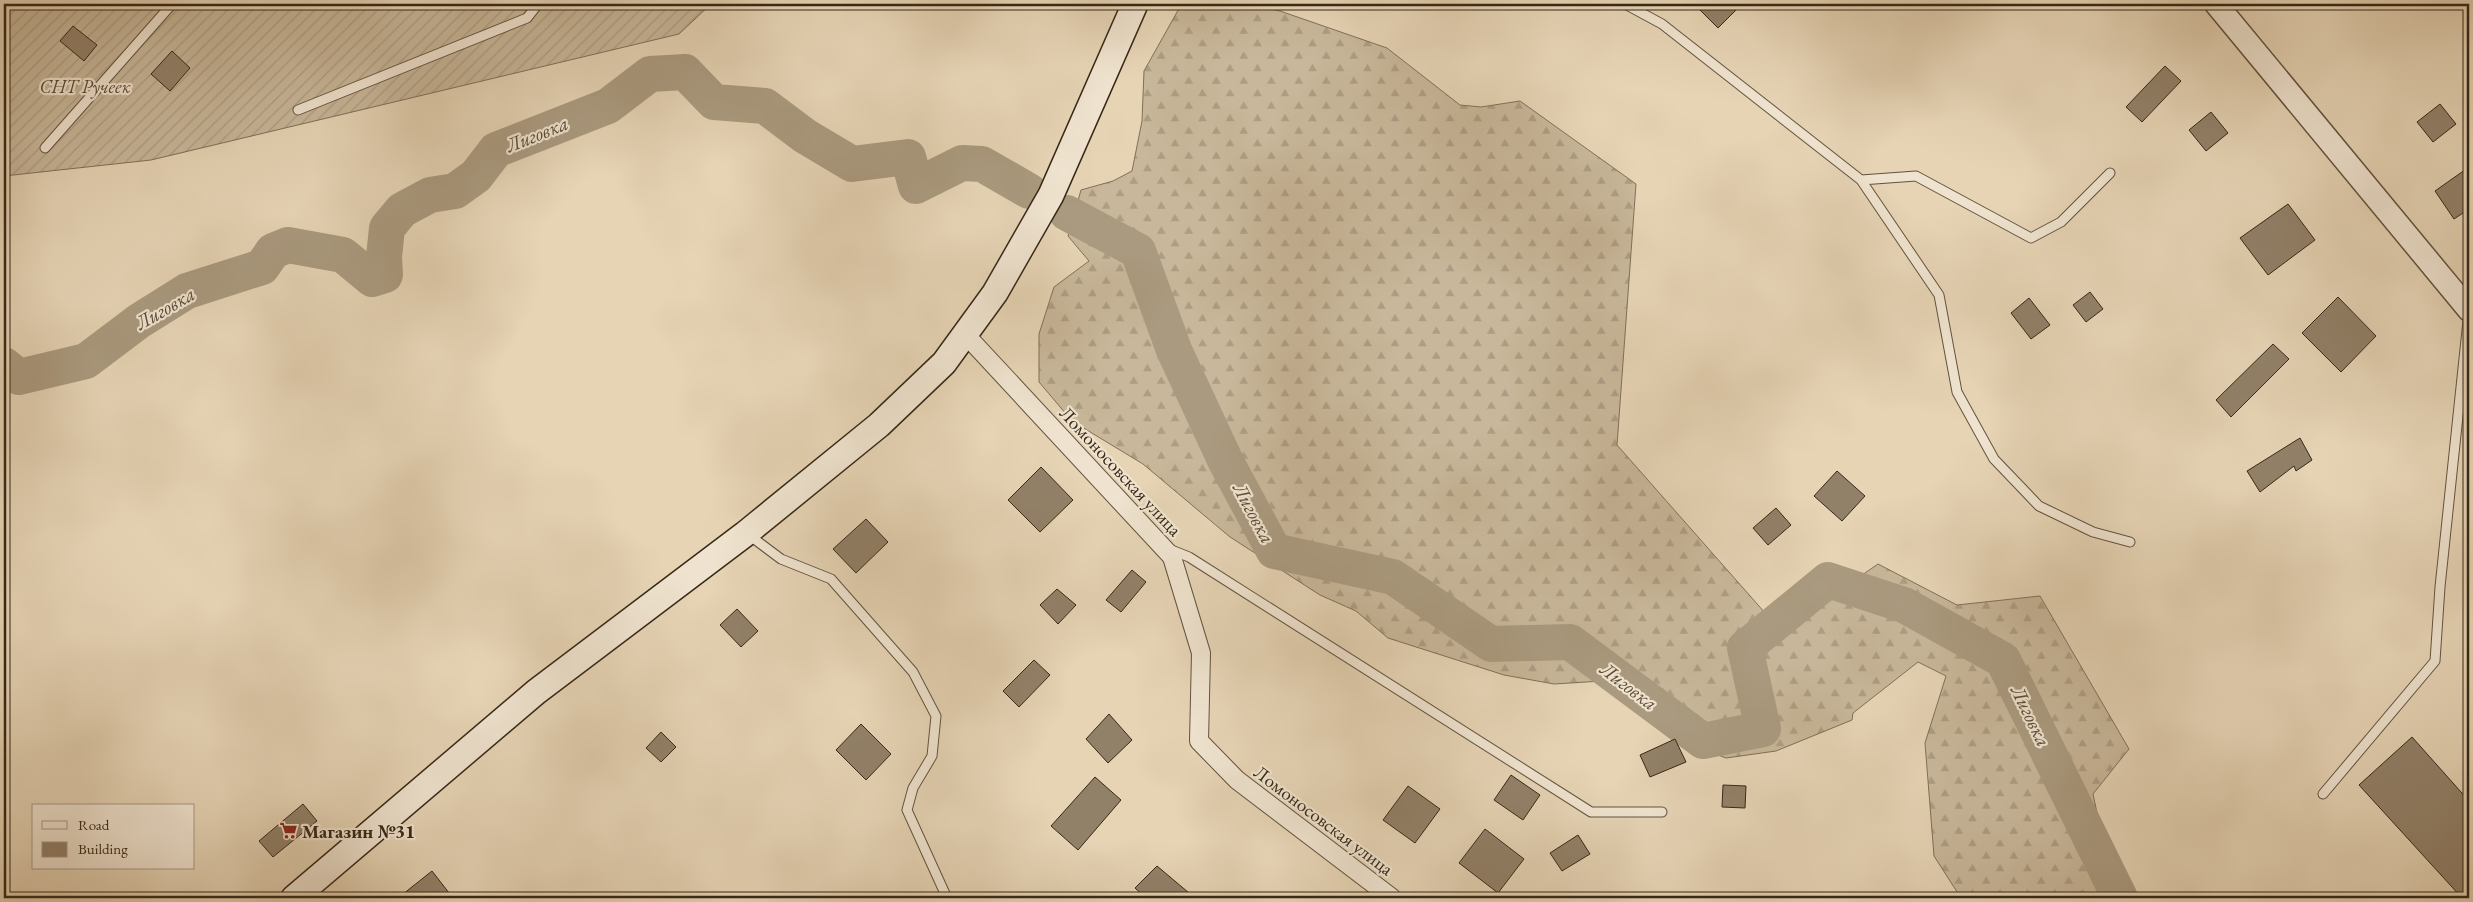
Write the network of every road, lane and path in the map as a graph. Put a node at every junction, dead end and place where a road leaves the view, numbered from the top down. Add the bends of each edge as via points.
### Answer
1 (172, 4) edge
2 (538, 4) edge
3 (1135, 4) edge
4 (1625, 4) edge
5 (2216, 4) edge
6 (298, 110) dead end
7 (45, 148) dead end
8 (2110, 173) dead end
9 (1861, 180) junction
10 (2469, 310) edge
11 (965, 334) junction
12 (746, 533) junction
13 (2130, 542) dead end
14 (1162, 546) junction
15 (2323, 794) dead end
16 (1662, 812) dead end
17 (294, 898) edge
18 (947, 898) edge
19 (1392, 898) edge

1 - 7 lane
2 - 6 lane via 526,18
3 - 11 main road via 1051,195 995,293
4 - 9 lane via 1662,24
5 - 10 street
8 - 9 lane via 2061,222 2031,238 1916,176
9 - 13 lane via 1939,295 1957,392 1994,459 2039,506 2093,532
10 - 15 lane via 2435,661
11 - 12 main road via 944,363 879,424
11 - 14 street, Ломоносовская улица
12 - 17 main road via 536,692
12 - 18 lane via 781,559 830,580 913,672 936,716 932,756 913,788 907,810
14 - 16 lane via 1189,557 1591,812
14 - 19 street, Ломоносовская улица via 1172,557 1201,653 1199,741 1237,780

